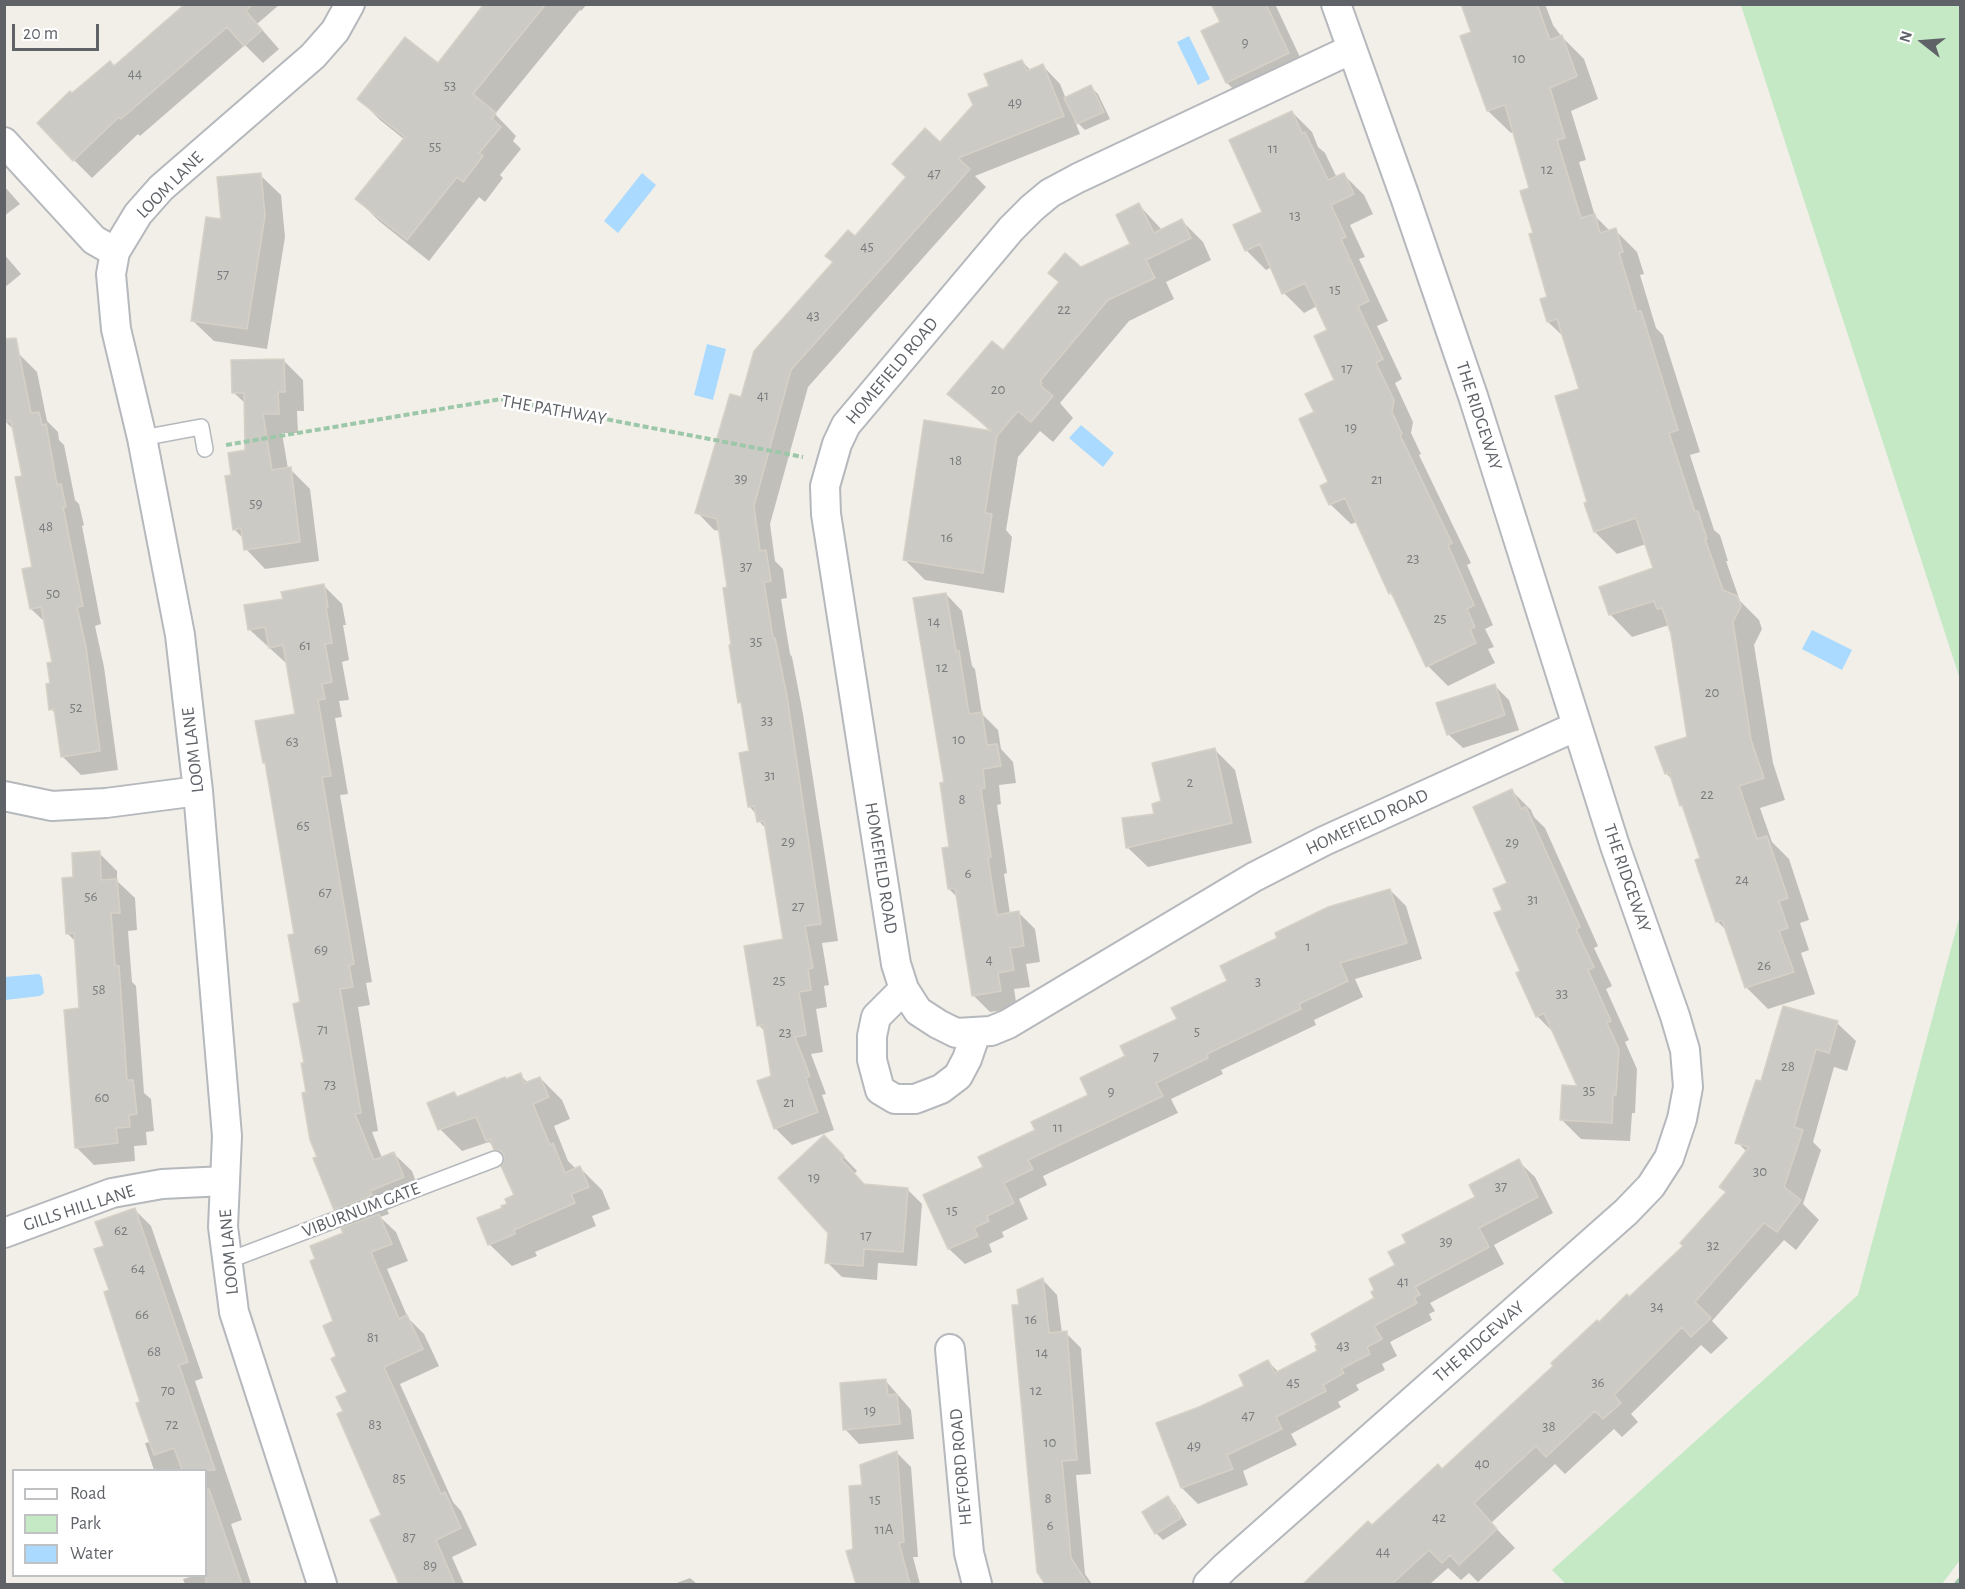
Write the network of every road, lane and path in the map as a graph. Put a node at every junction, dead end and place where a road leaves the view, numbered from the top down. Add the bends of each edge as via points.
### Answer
1 (350, 4) edge
2 (1336, 4) edge
3 (1352, 49) junction
4 (4, 142) edge
5 (115, 252) junction
6 (142, 438) junction
7 (205, 449) joint
8 (830, 462) junction
9 (1577, 726) junction
10 (198, 791) junction
11 (4, 796) edge
12 (904, 988) junction
13 (976, 1033) junction
14 (495, 1159) dead end
15 (225, 1181) junction
16 (4, 1233) edge
17 (227, 1261) junction
18 (950, 1349) dead end
19 (1960, 1579) edge
20 (322, 1584) edge
21 (977, 1584) edge
22 (1208, 1584) edge
23 (1956, 1584) edge

1 - 5 street, LOOM LANE via 335,31 313,56 161,188 138,214
2 - 3 street, THE RIDGEWAY
3 - 8 street, HOMEFIELD ROAD via 1050,193 1011,229 846,425
3 - 9 street, THE RIDGEWAY via 1473,396
4 - 5 street via 94,240
5 - 6 street, LOOM LANE via 111,274 116,329
6 - 7 lane via 201,427
6 - 10 street, LOOM LANE via 180,635
7 - 8 path, THE PATHWAY via 501,399
8 - 12 street, HOMEFIELD ROAD via 825,486 826,514 894,952
9 - 13 street, HOMEFIELD ROAD via 1324,841 1254,877 1008,1024
9 - 22 street, THE RIDGEWAY via 1685,1050 1688,1087 1669,1158 1651,1186 1626,1212
10 - 11 street via 52,806
10 - 15 street, LOOM LANE via 227,1136
12 - 13 street, HOMEFIELD ROAD via 918,1011 938,1024 956,1033
12 - 13 street via 876,1017 872,1060 880,1090 896,1099 915,1099 941,1089 958,1076
14 - 17 lane, VIBURNUM GATE
15 - 16 street, GILLS HILL LANE via 162,1184 112,1194
15 - 17 street, LOOM LANE via 223,1227
17 - 20 street, LOOM LANE via 234,1312
18 - 21 street, HEYFORD ROAD via 969,1553
19 - 23 path

